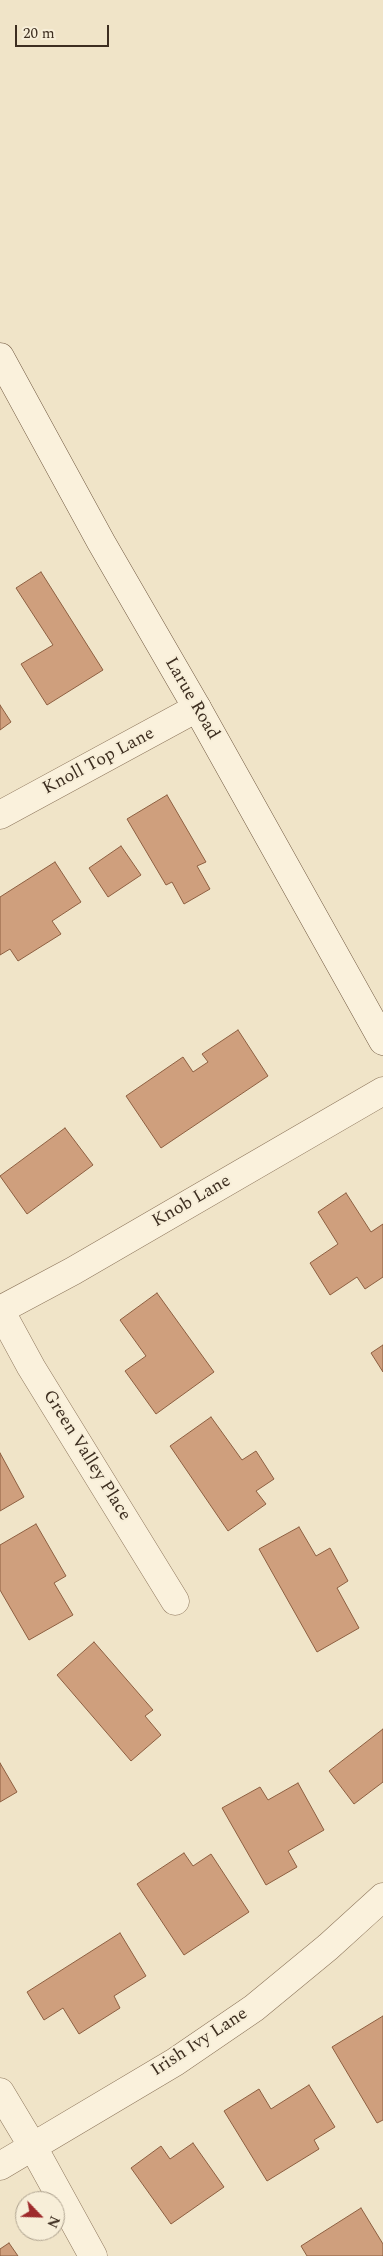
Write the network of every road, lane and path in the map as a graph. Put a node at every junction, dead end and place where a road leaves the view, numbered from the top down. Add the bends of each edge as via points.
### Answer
1 (0, 357) edge
2 (197, 708) junction
3 (0, 816) edge
4 (383, 1041) edge
5 (383, 1091) edge
6 (0, 1310) edge
7 (175, 1601) dead end
8 (383, 1897) edge
9 (0, 2092) edge
10 (34, 2147) junction
11 (0, 2166) edge
12 (93, 2256) edge

1 - 2 street, Larue Road
2 - 3 street, Knoll Top Lane
2 - 4 street, Larue Road
5 - 6 street, Knob Lane via 82,1266
6 - 7 street, Green Valley Place via 31,1367
8 - 10 street, Irish Ivy Lane via 254,2008 175,2062
9 - 10 street
10 - 11 street, Irish Ivy Lane
10 - 12 street

